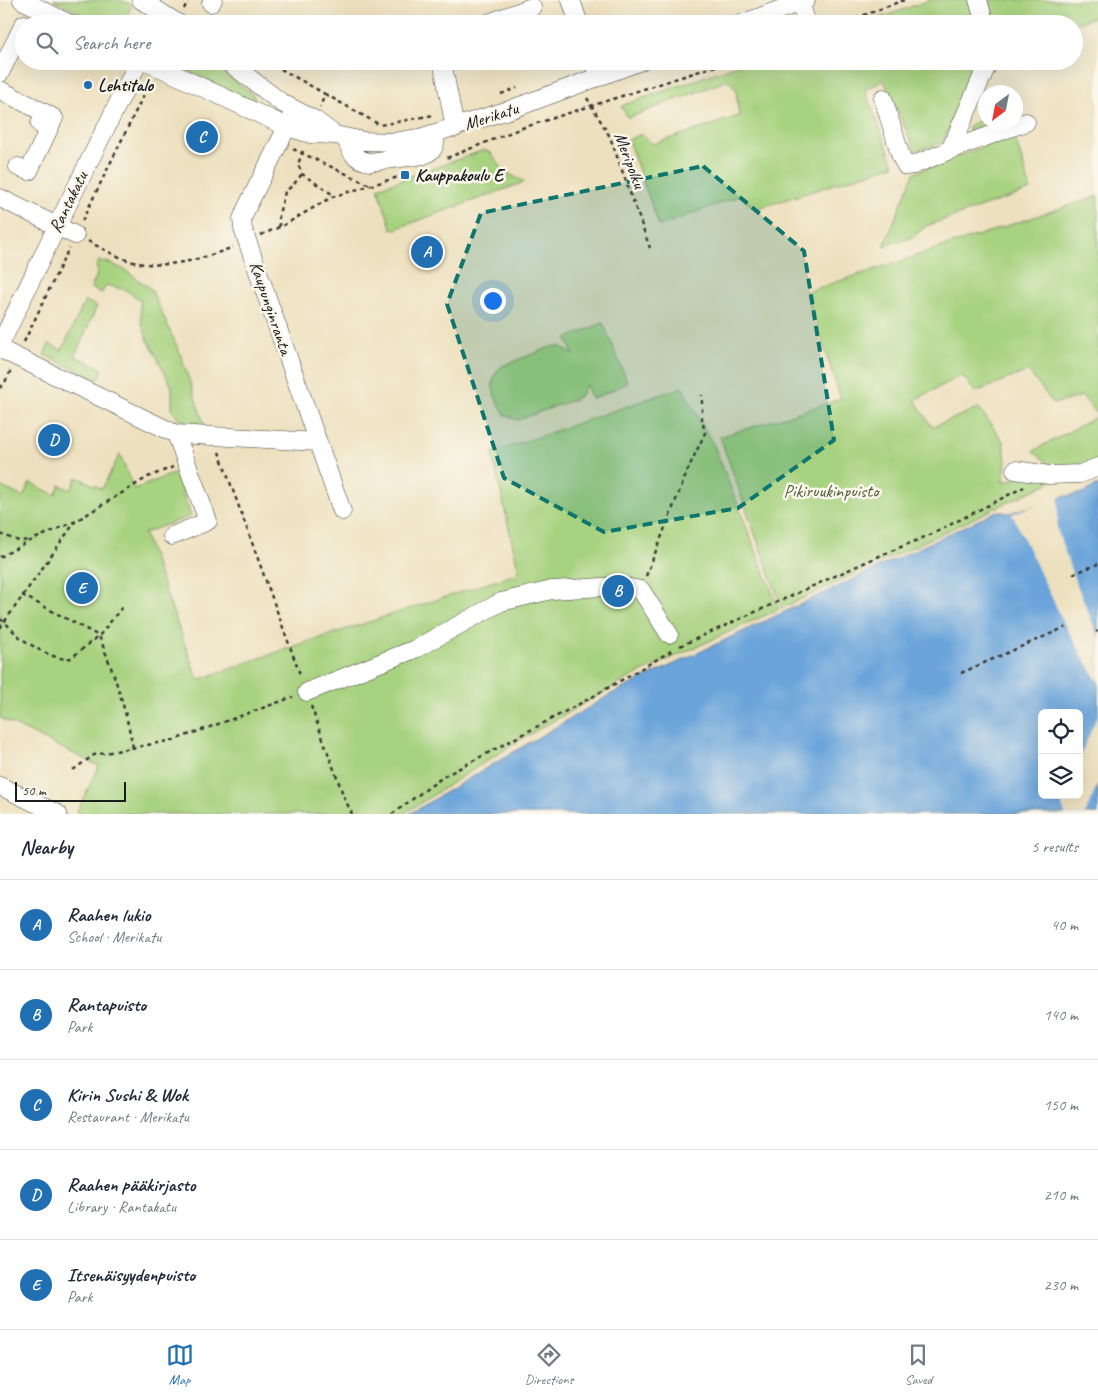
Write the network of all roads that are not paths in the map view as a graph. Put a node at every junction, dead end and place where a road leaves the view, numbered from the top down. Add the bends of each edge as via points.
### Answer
1 (141, 0) edge
2 (571, 0) edge
3 (978, 0) edge
4 (803, 1) edge
5 (28, 3) edge
6 (532, 7) dead end
7 (163, 12) edge
8 (52, 15) edge
9 (510, 15) edge
10 (576, 15) edge
11 (765, 15) edge
12 (805, 15) edge
13 (982, 15) edge
14 (15, 42) edge
15 (135, 70) edge
16 (164, 70) edge
17 (238, 70) edge
18 (444, 70) edge
19 (595, 70) edge
20 (986, 70) edge
21 (0, 73) edge
22 (0, 90) edge
23 (882, 98) dead end
24 (295, 111) junction
25 (45, 113) junction
26 (1026, 122) dead end
27 (287, 127) junction
28 (455, 128) junction
29 (37, 130) dead end
30 (341, 137) junction
31 (950, 150) junction
32 (18, 166) dead end
33 (0, 198) edge
34 (57, 226) junction
35 (75, 235) road end
36 (0, 344) edge
37 (0, 348) edge
38 (176, 434) junction
39 (318, 442) junction
40 (1098, 467) edge
41 (1015, 470) dead end
42 (342, 510) dead end
43 (172, 536) dead end
44 (669, 634) dead end
45 (306, 692) road end
46 (0, 786) edge
47 (58, 814) edge

1 - 7 street
2 - 10 street
3 - 13 street
4 - 11 street
4 - 12 street
5 - 8 street
6 - 9 street
14 - 21 street
15 - 34 street, Rantakatu
16 - 27 street, Merikatu
17 - 24 street
18 - 28 street
19 - 28 street, Merikatu via 580,84
20 - 31 street
22 - 25 street
23 - 31 street via 906,166 914,166
24 - 27 street, Kaupunginranta
24 - 30 street
25 - 29 street
25 - 32 street via 54,118 29,172
26 - 31 street
27 - 30 street, Merikatu via 310,134
27 - 39 street, Kaupunginranta via 242,219
28 - 30 street, Merikatu via 394,142
33 - 34 street
34 - 35 street
34 - 36 street, Rantakatu
37 - 38 street
38 - 39 street
38 - 43 street via 208,520
39 - 42 street, Kaupunginranta
40 - 41 street via 1080,474 1048,475
44 - 45 street via 641,590 620,586 552,590 500,602 414,649
46 - 47 street

